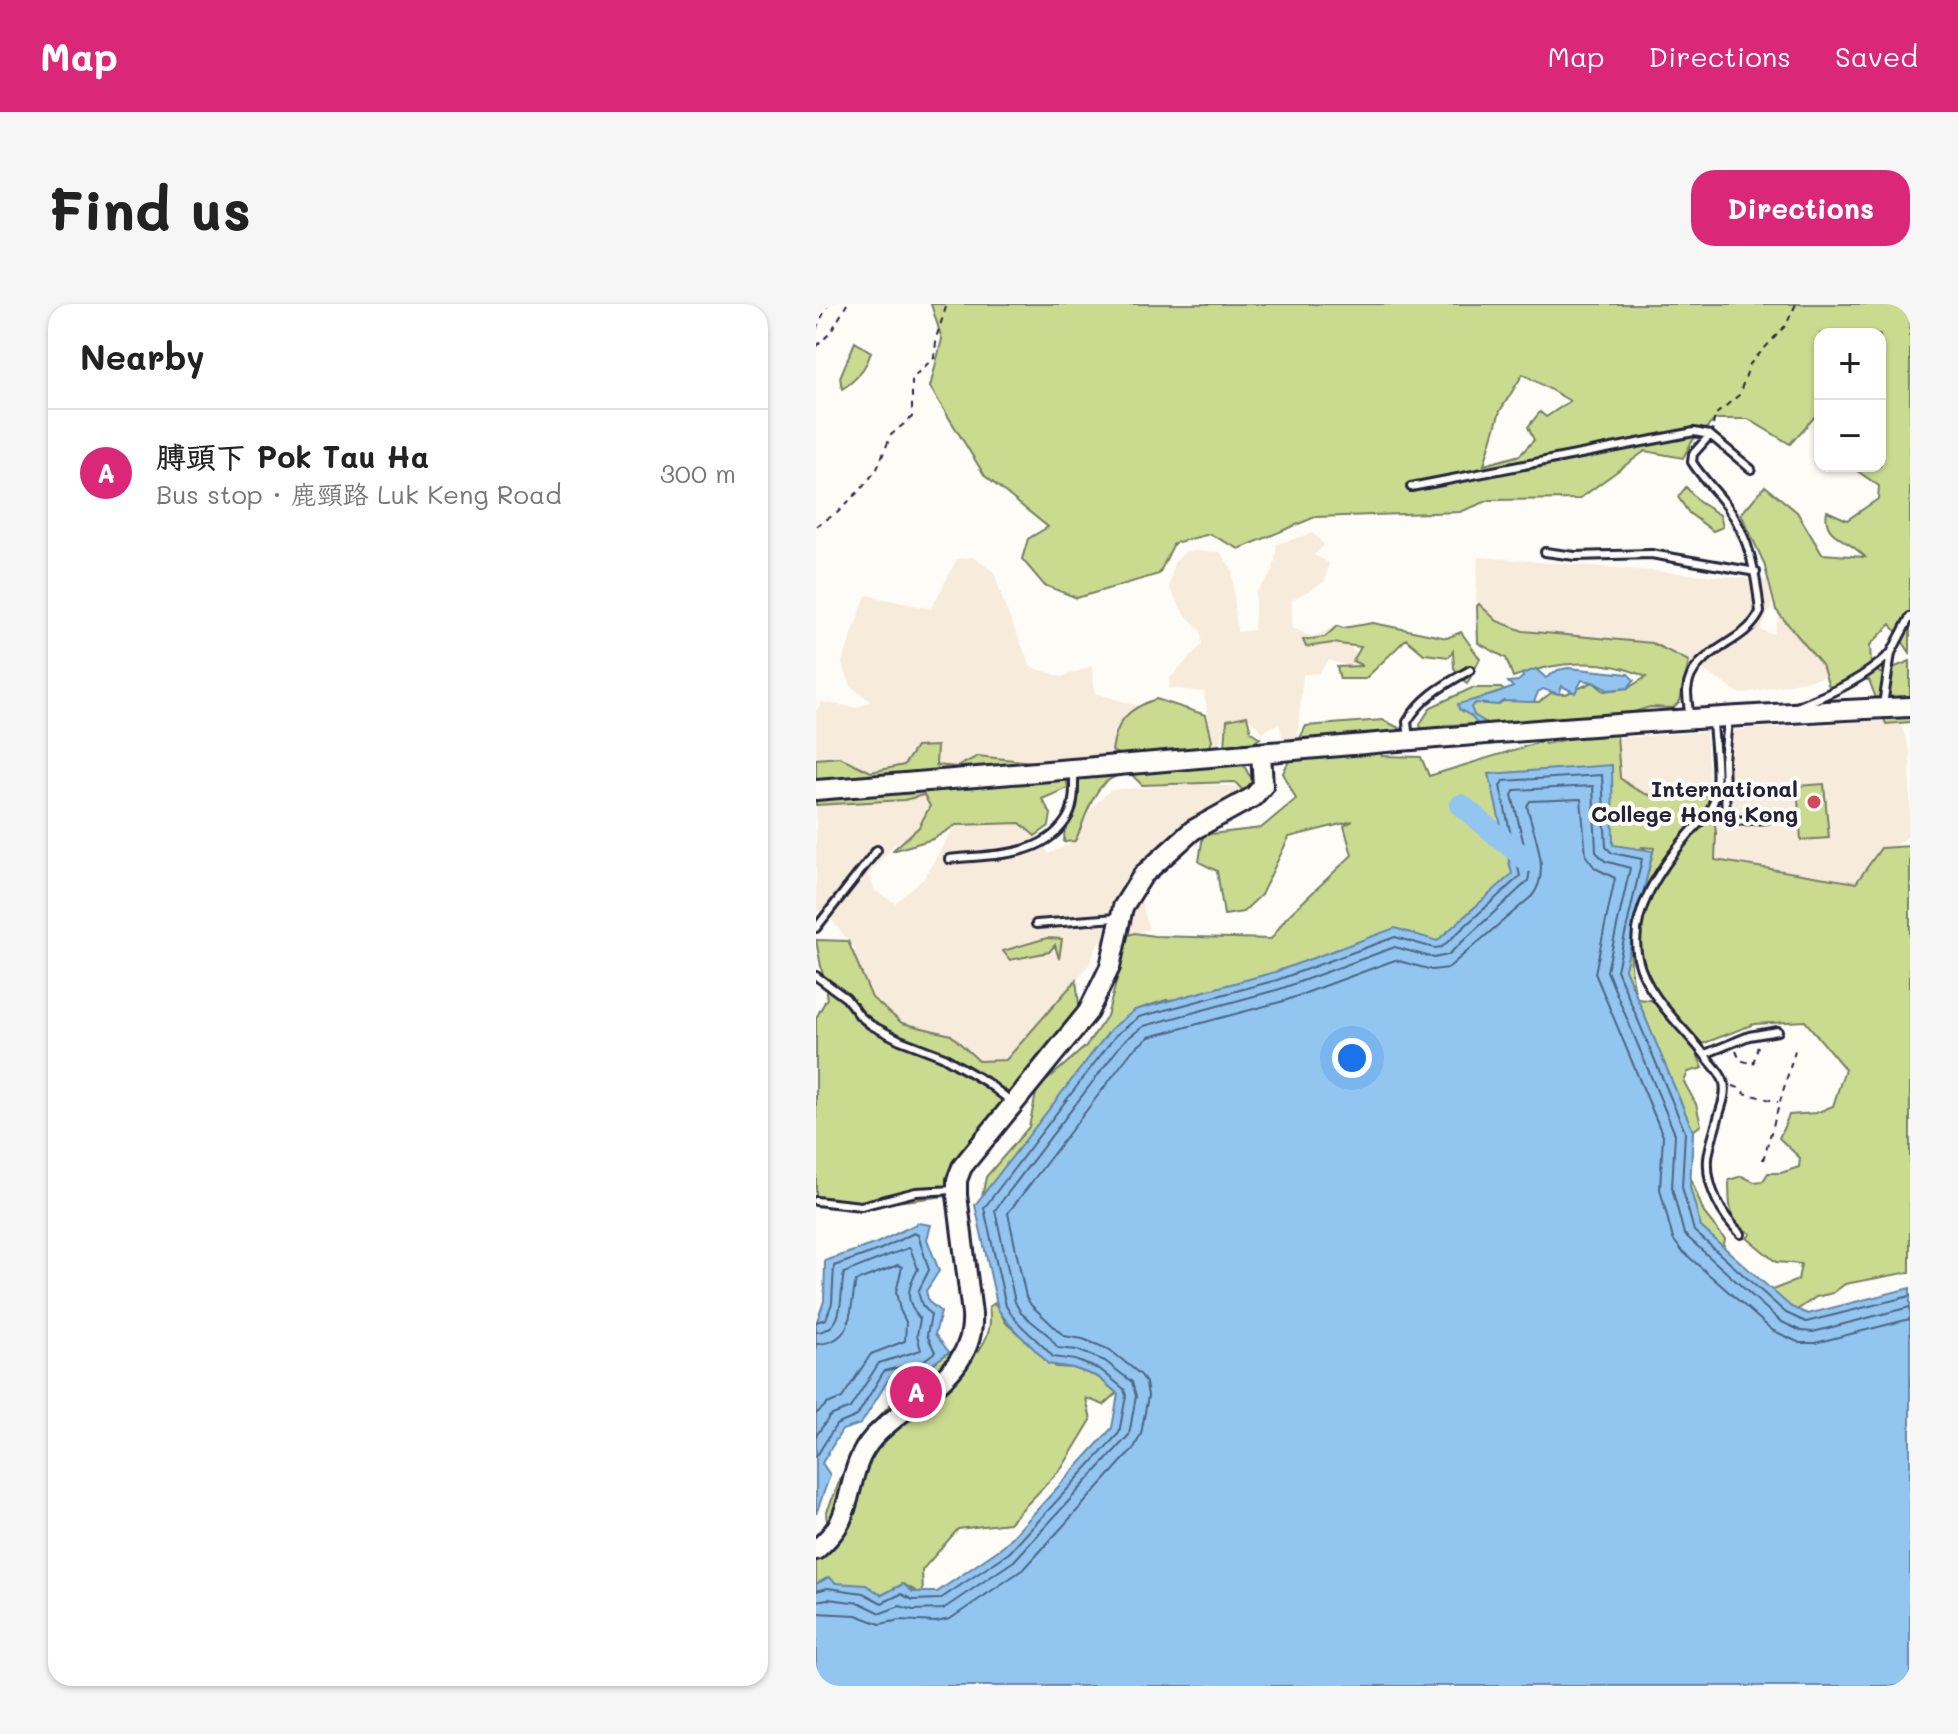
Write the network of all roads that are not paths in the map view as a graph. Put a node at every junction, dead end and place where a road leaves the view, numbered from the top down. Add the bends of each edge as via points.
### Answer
1 (1710, 435) junction
2 (1751, 469) dead end
3 (1411, 487) dead end
4 (1545, 552) dead end
5 (1756, 572) junction
6 (1910, 617) edge
7 (1891, 653) junction
8 (1470, 670) dead end
9 (1910, 707) edge
10 (1883, 709) junction
11 (1781, 714) junction
12 (1720, 718) junction
13 (1690, 721) junction
14 (1410, 741) junction
15 (1261, 753) junction
16 (1074, 771) junction
17 (816, 790) edge
18 (1767, 819) dead end
19 (877, 850) dead end
20 (949, 859) dead end
21 (1119, 918) junction
22 (1036, 924) dead end
23 (816, 928) edge
24 (816, 976) edge
25 (1778, 1031) dead end
26 (1705, 1054) junction
27 (1014, 1103) junction
28 (957, 1190) junction
29 (816, 1201) edge
30 (1741, 1234) dead end
31 (816, 1550) edge

1 - 2 lane
1 - 3 lane via 1694,432
1 - 5 lane via 1692,462 1728,508
4 - 5 lane via 1651,554
5 - 13 lane via 1757,620 1699,663 1691,675
6 - 7 lane
7 - 10 lane
7 - 11 lane via 1856,682
8 - 14 lane via 1435,690 1412,713 1407,722
9 - 10 main road
10 - 11 main road
11 - 12 main road
12 - 13 main road
12 - 18 lane via 1726,818
12 - 26 lane via 1712,806 1649,893 1638,919 1637,941 1638,958 1658,999
13 - 14 main road
14 - 15 main road
15 - 16 main road
15 - 21 main road via 1263,786 1193,830 1156,861 1135,886
16 - 17 main road
16 - 20 lane via 1069,814 1040,846
19 - 23 lane
21 - 22 lane
21 - 27 main road via 1110,967 1093,1004
24 - 27 lane via 871,1025 942,1056
25 - 26 lane
26 - 30 lane via 1724,1082 1725,1094 1708,1172 1720,1210
27 - 28 main road via 966,1161
28 - 29 lane via 916,1192 861,1206
28 - 31 main road via 972,1314 968,1348 949,1373 871,1440 856,1465 840,1521

